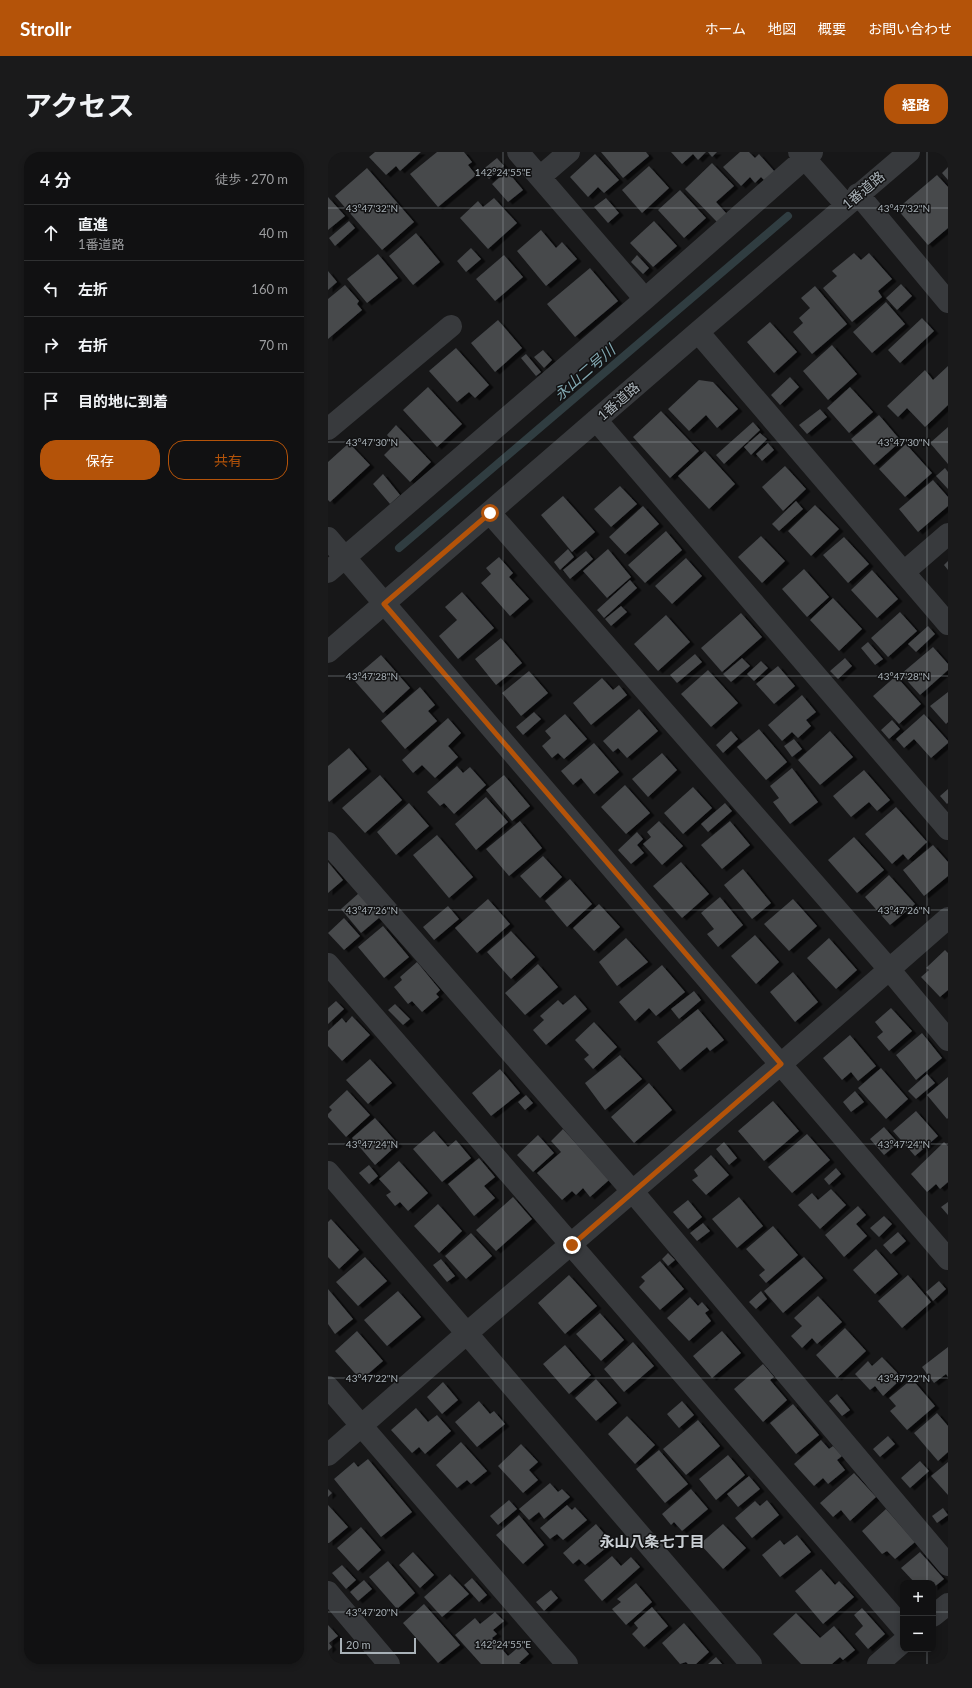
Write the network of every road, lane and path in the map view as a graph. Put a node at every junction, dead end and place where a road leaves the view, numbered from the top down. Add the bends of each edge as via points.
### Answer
1 (518, 152) edge
2 (569, 152) edge
3 (909, 152) edge
4 (805, 154) edge
5 (540, 177) junction
6 (852, 199) junction
7 (645, 299) junction
8 (948, 302) edge
9 (451, 326) dead end
10 (698, 332) junction
11 (596, 420) junction
12 (328, 429) edge
13 (490, 513) junction
14 (948, 534) edge
15 (328, 538) edge
16 (345, 558) junction
17 (328, 572) edge
18 (904, 572) junction
19 (384, 604) junction
20 (948, 624) edge
21 (328, 652) edge
22 (948, 829) edge
23 (328, 843) edge
24 (948, 918) edge
25 (328, 964) edge
26 (889, 969) junction
27 (948, 1040) edge
28 (781, 1064) junction
29 (328, 1172) edge
30 (633, 1192) junction
31 (572, 1245) junction
32 (948, 1259) edge
33 (466, 1334) junction
34 (328, 1387) edge
35 (362, 1426) junction
36 (328, 1455) edge
37 (948, 1565) edge
38 (328, 1592) edge
39 (948, 1604) edge
40 (936, 1614) edge
41 (900, 1625) edge
42 (900, 1645) edge
43 (389, 1664) edge
44 (567, 1664) edge
45 (751, 1664) edge
46 (878, 1664) edge

1 - 5 street
2 - 5 street
3 - 6 street, 1番道路
4 - 6 street
4 - 7 street
5 - 7 street
6 - 8 street
6 - 10 street, 1番道路
7 - 16 street
9 - 12 street
10 - 11 street, 1番道路
10 - 18 street
11 - 13 street, 1番道路
11 - 22 street
13 - 19 street, 1番道路
13 - 26 street
14 - 18 street
15 - 16 street
16 - 17 street
16 - 19 street
18 - 20 street
19 - 21 street, 1番道路
19 - 28 street
23 - 30 street
24 - 26 street
25 - 31 street
26 - 27 street
26 - 28 street
28 - 30 street
28 - 32 street
29 - 33 street
30 - 31 street
30 - 37 street
31 - 33 street
31 - 41 street
33 - 35 street
33 - 45 street
34 - 35 street
35 - 36 street
35 - 44 street
38 - 43 street
39 - 40 street
42 - 46 street

